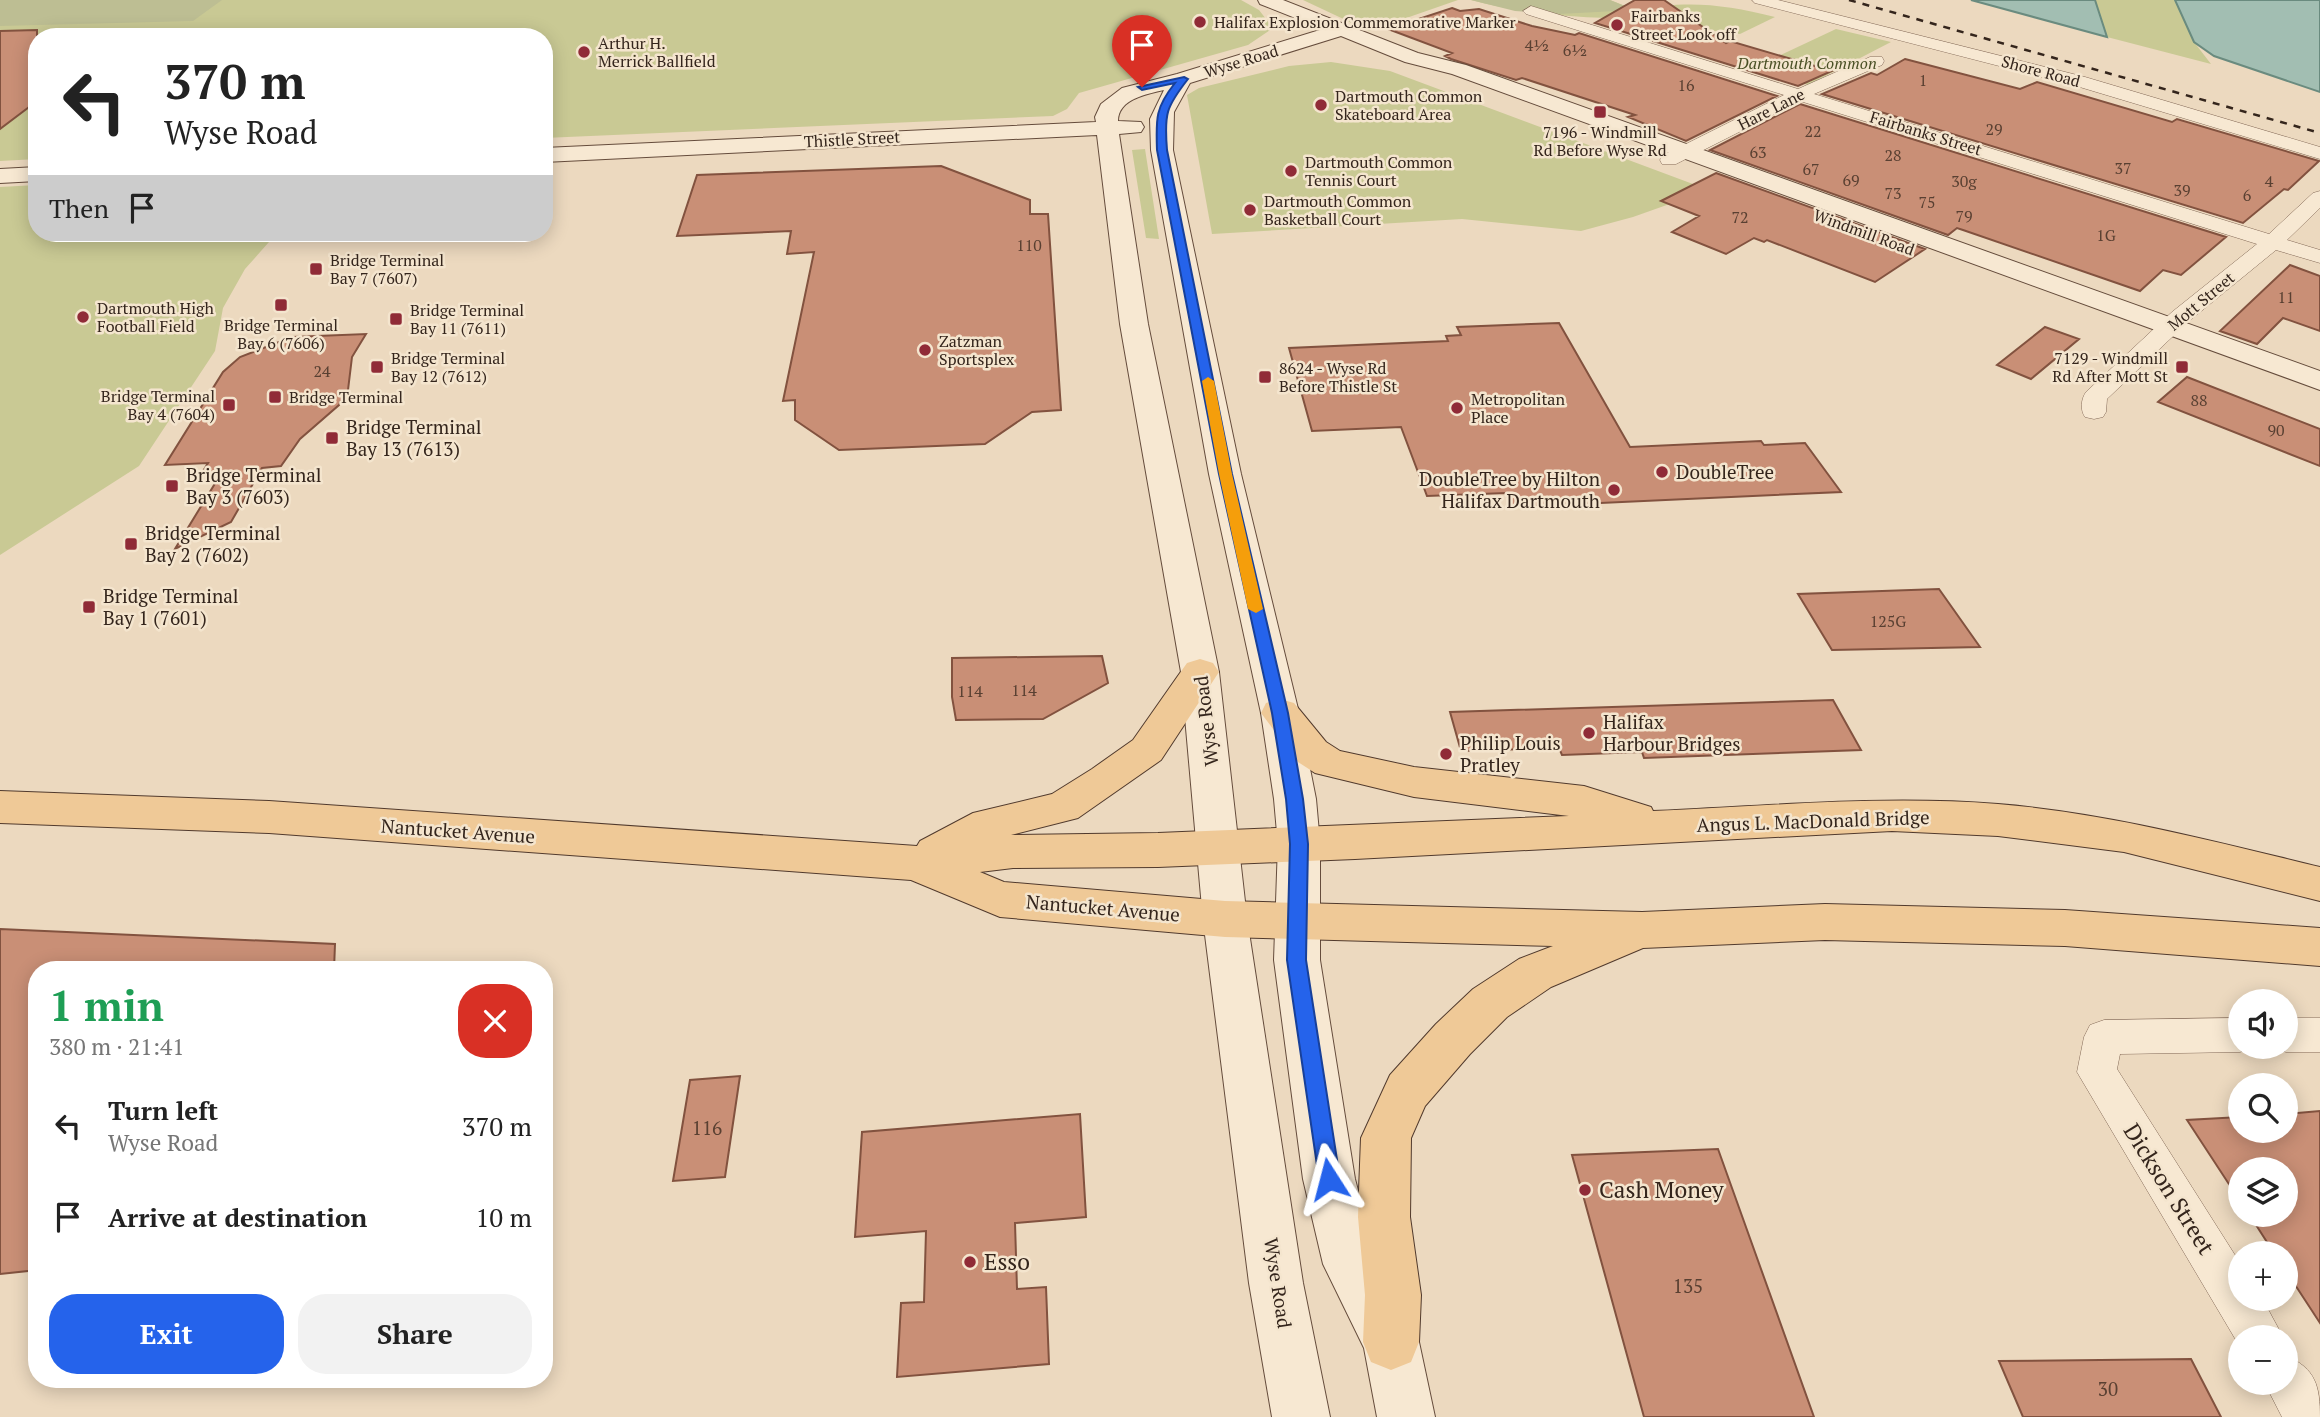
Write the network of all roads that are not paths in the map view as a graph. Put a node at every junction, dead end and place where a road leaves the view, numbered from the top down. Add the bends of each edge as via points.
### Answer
1 (1267, 0) edge
2 (1760, 0) edge
3 (1531, 11) dead end
4 (1338, 31) junction
5 (1412, 58) junction
6 (1876, 61) dead end
7 (1223, 66) junction
8 (1184, 79) junction
9 (1801, 94) junction
10 (1159, 126) junction
11 (1106, 128) junction
12 (2320, 153) edge
13 (553, 155) edge
14 (1677, 156) junction
15 (28, 174) edge
16 (0, 176) edge
17 (2320, 197) edge
18 (2273, 242) junction
19 (2320, 257) edge
20 (2163, 333) junction
21 (2320, 380) edge
22 (2320, 399) edge
23 (2094, 412) dead end
24 (1200, 671) junction
25 (1280, 713) junction
26 (0, 807) edge
27 (1662, 826) junction
28 (1299, 844) junction
29 (1218, 848) junction
30 (916, 863) junction
31 (2320, 884) edge
32 (1225, 919) junction
33 (1297, 922) junction
34 (1642, 930) junction
35 (2320, 947) edge
36 (2228, 1035) edge
37 (2298, 1035) edge
38 (2320, 1035) edge
39 (2253, 1325) edge
40 (1391, 1342) junction
41 (2296, 1395) edge
42 (1301, 1417) edge
43 (1406, 1417) edge
44 (2309, 1417) edge

1 - 4 main road, Windmill Road
1 - 7 main road via 1287,22 1280,36
2 - 12 street, Shore Road via 2068,78
3 - 9 street, Fairbanks Street
4 - 5 main road, Windmill Road
4 - 7 main road, Wyse Road
5 - 7 main road via 1343,54
5 - 14 main road, Windmill Road via 1443,77
6 - 9 street, Hare Lane
7 - 8 main road, Wyse Road
8 - 10 main road, Wyse Road via 1168,97
8 - 11 main road, Wyse Road via 1122,96 1107,112
9 - 14 street, Hare Lane
9 - 18 street, Fairbanks Street
10 - 11 main road, Thistle Street
10 - 25 main road, Wyse Road via 1225,474
11 - 13 main road, Thistle Street
11 - 24 main road, Wyse Road via 1134,324
14 - 20 main road, Windmill Road
15 - 16 main road
17 - 18 street, Mott Street
18 - 19 street, Fairbanks Street
18 - 20 street, Mott Street
20 - 21 main road, Windmill Road
20 - 22 main road, Windmill Road
20 - 23 street, Mott Street via 2095,397
24 - 29 main road, Wyse Road
24 - 30 main road via 1147,750 1106,780 1063,807 988,824
25 - 27 main road via 1312,752 1329,763 1414,782 1584,802
25 - 28 main road, Wyse Road
26 - 30 main road, Nantucket Avenue via 269,817
27 - 28 main road, Angus L. MacDonald Bridge
27 - 31 main road, Angus L. MacDonald Bridge via 1892,815 1998,820 2124,836
28 - 29 main road, Nantucket Avenue
28 - 33 main road, Wyse Road
29 - 30 main road, Nantucket Avenue via 1013,851
29 - 32 main road, Wyse Road
30 - 32 main road, Nantucket Avenue via 1000,899
32 - 33 main road, Nantucket Avenue
32 - 42 main road, Wyse Road via 1276,1283
33 - 34 main road
33 - 40 main road, Wyse Road via 1301,997 1329,1179 1350,1264
34 - 35 main road via 1792,923 2039,927
34 - 40 main road via 1535,973 1490,1003 1407,1091 1387,1138 1384,1217 1394,1295
36 - 39 street, Dickson Street via 2104,1037 2097,1072
37 - 38 street
40 - 43 main road, Wyse Road
41 - 44 street

